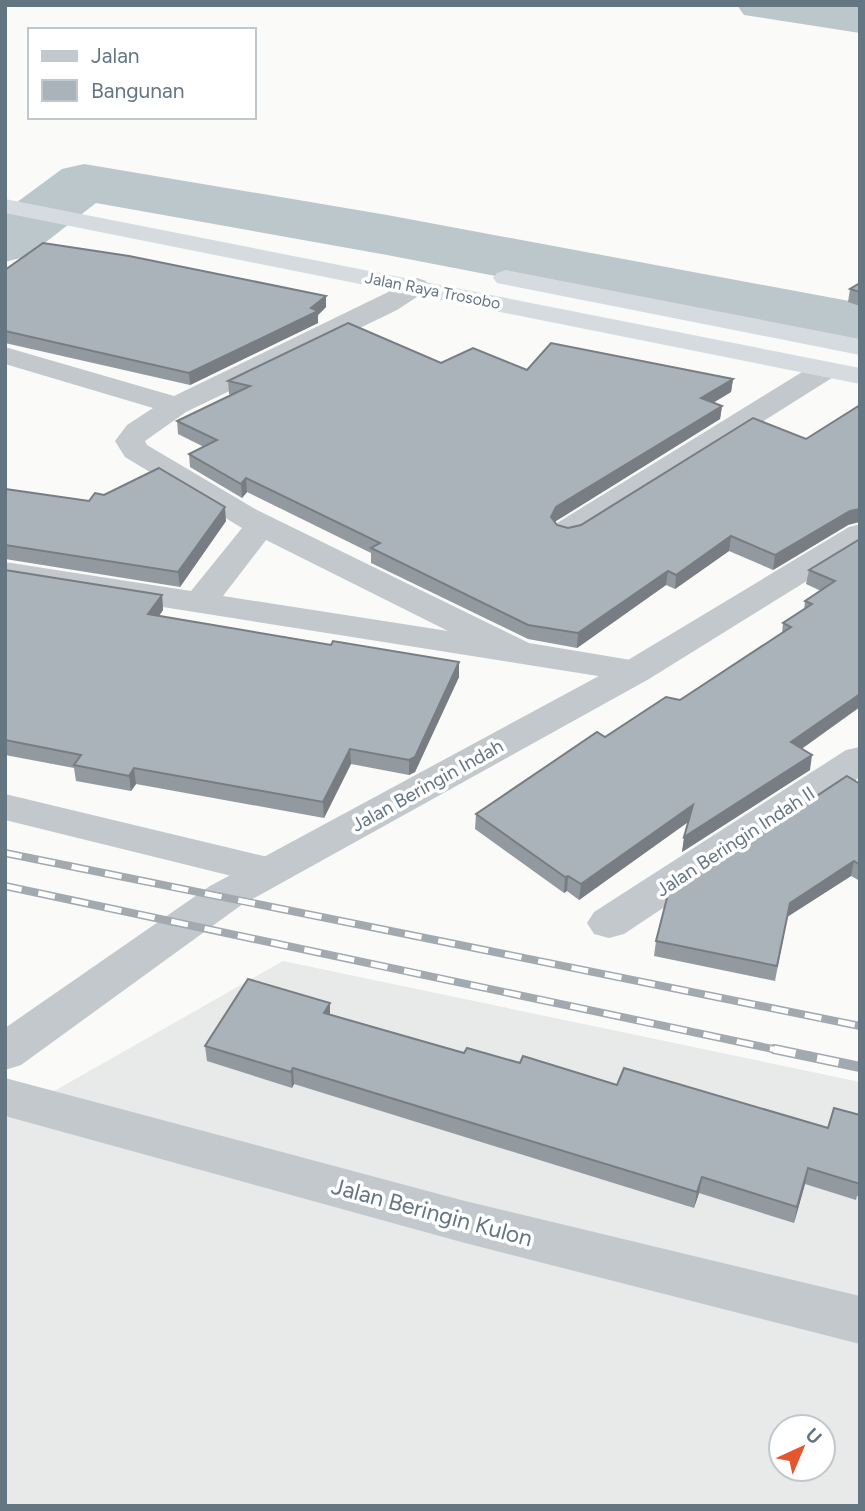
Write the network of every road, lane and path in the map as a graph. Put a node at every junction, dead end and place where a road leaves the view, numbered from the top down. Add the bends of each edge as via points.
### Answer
1 (5, 184) edge
2 (61, 200) junction
3 (10, 207) edge
4 (204, 221) dead end
5 (486, 274) dead end
6 (417, 286) junction
7 (860, 347) edge
8 (5, 355) edge
9 (825, 370) junction
10 (860, 376) edge
11 (176, 405) junction
12 (262, 524) junction
13 (568, 530) edge
14 (860, 534) edge
15 (5, 572) edge
16 (200, 602) junction
17 (516, 651) junction
18 (636, 671) junction
19 (860, 759) edge
20 (5, 807) edge
21 (268, 871) junction
22 (609, 923) dead end
23 (5, 1052) edge
24 (5, 1097) edge
25 (860, 1320) edge

1 - 2 highway, Jalan Raya Trosobo
2 - 3 highway, Jalan Raya Trosobo
2 - 4 highway, Jalan Raya Trosobo
2 - 6 highway, Jalan Raya Trosobo
5 - 7 highway, Jalan Raya Trosobo
6 - 9 highway, Jalan Raya Trosobo
6 - 11 street
8 - 11 street
9 - 10 highway, Jalan Raya Trosobo
9 - 13 street
11 - 12 street via 137,431 130,441 136,451
12 - 16 street
12 - 17 street
14 - 18 street, Jalan Beringin Indah
15 - 16 street
16 - 17 street
17 - 18 street
18 - 21 street, Jalan Beringin Indah
19 - 22 street, Jalan Beringin Indah II
20 - 21 street
21 - 23 street, Jalan Beringin Indah via 225,896
24 - 25 street, Jalan Beringin Kulon via 465,1222

